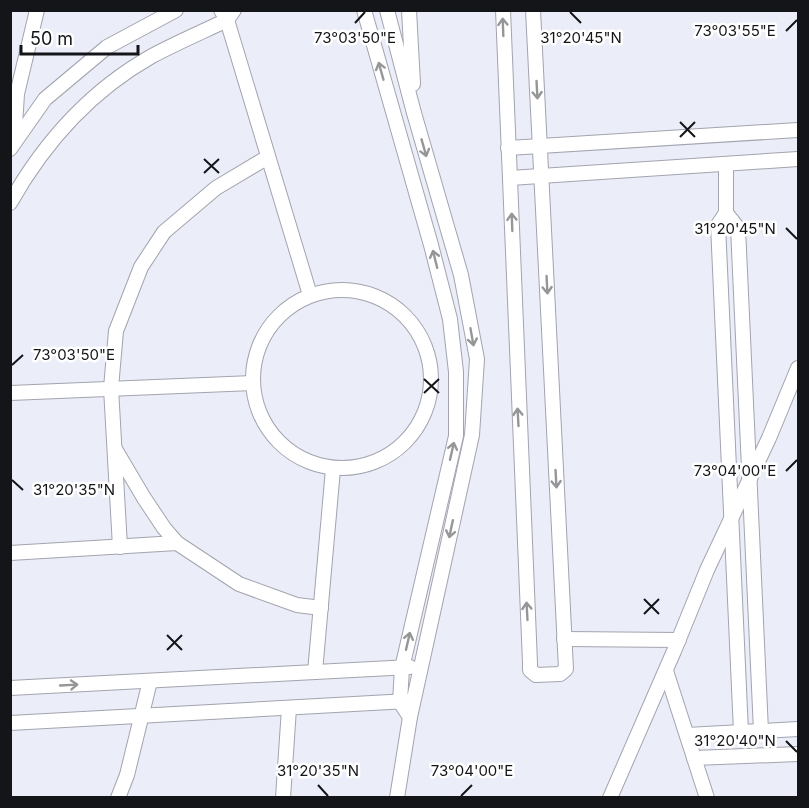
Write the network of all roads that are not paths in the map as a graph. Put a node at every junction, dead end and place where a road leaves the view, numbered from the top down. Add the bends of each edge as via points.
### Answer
1 (37, 10) edge
2 (176, 10) edge
3 (364, 10) edge
4 (387, 10) edge
5 (409, 10) edge
6 (503, 10) edge
7 (533, 10) edge
8 (227, 14) edge
9 (414, 113) junction
10 (798, 130) edge
11 (12, 146) edge
12 (540, 146) junction
13 (508, 148) junction
14 (268, 157) junction
15 (798, 159) edge
16 (726, 164) junction
17 (542, 176) junction
18 (510, 178) junction
19 (10, 203) edge
20 (726, 213) junction
21 (310, 295) junction
22 (798, 368) edge
23 (253, 382) junction
24 (111, 388) junction
25 (10, 393) edge
26 (114, 447) junction
27 (333, 469) junction
28 (751, 476) junction
29 (731, 519) junction
30 (177, 543) junction
31 (120, 547) junction
32 (10, 553) edge
33 (321, 608) junction
34 (564, 639) junction
35 (679, 640) junction
36 (421, 667) junction
37 (402, 668) junction
38 (666, 671) junction
39 (315, 672) junction
40 (150, 681) junction
41 (10, 688) edge
42 (407, 702) junction
43 (289, 708) junction
44 (140, 716) junction
45 (10, 723) edge
46 (798, 729) edge
47 (761, 731) junction
48 (741, 732) junction
49 (687, 735) junction
50 (798, 754) edge
51 (694, 758) junction
52 (118, 798) edge
53 (283, 798) edge
54 (397, 798) edge
55 (610, 798) edge
56 (707, 798) edge

1 - 11 street via 17,94
2 - 11 street via 107,47 45,99
37 -> 3 street via 456,436 456,372 450,319 432,245
4 - 9 street
5 - 9 street
13 -> 6 street
7 -> 12 street
8 - 14 street
8 - 19 street via 151,57 99,93 55,135
9 -> 36 street via 461,275 477,360 472,435
10 - 12 street
12 - 13 street
12 - 17 street
13 - 18 street
14 - 21 street
14 - 24 street via 216,188 164,232 141,267 116,331
15 - 16 street
16 - 17 street
16 - 20 street
17 - 18 street
17 -> 34 street
34 -> 18 street via 566,669 560,674 536,675 530,670
20 - 28 street via 738,228
20 - 29 street via 718,225
21 - 23 street via 284,310 265,333 254,361
21 - 27 street via 345,289 380,298 410,319 428,350 433,386 423,421 400,449 369,466
22 - 28 street
23 - 24 street
23 - 27 street via 262,420 280,444 304,461
24 - 25 street
24 - 26 street
26 - 30 street
26 - 31 street
27 - 33 street
28 - 29 street
28 - 47 street
29 - 35 street
29 - 48 street
30 - 31 street
30 - 33 street via 239,584 297,605
31 - 32 street
33 - 39 street
34 - 35 street
35 - 38 street
36 - 37 street
36 - 42 street
37 - 39 street
37 - 42 street
38 - 49 street
38 - 55 street
39 - 40 street
41 -> 40 street
40 - 44 street
42 - 43 street
42 - 54 street via 410,717
43 - 44 street
43 - 53 street
44 - 45 street
44 - 52 street
46 - 47 street
47 - 48 street
48 - 49 street
49 - 51 street
50 - 51 street
51 - 56 street

